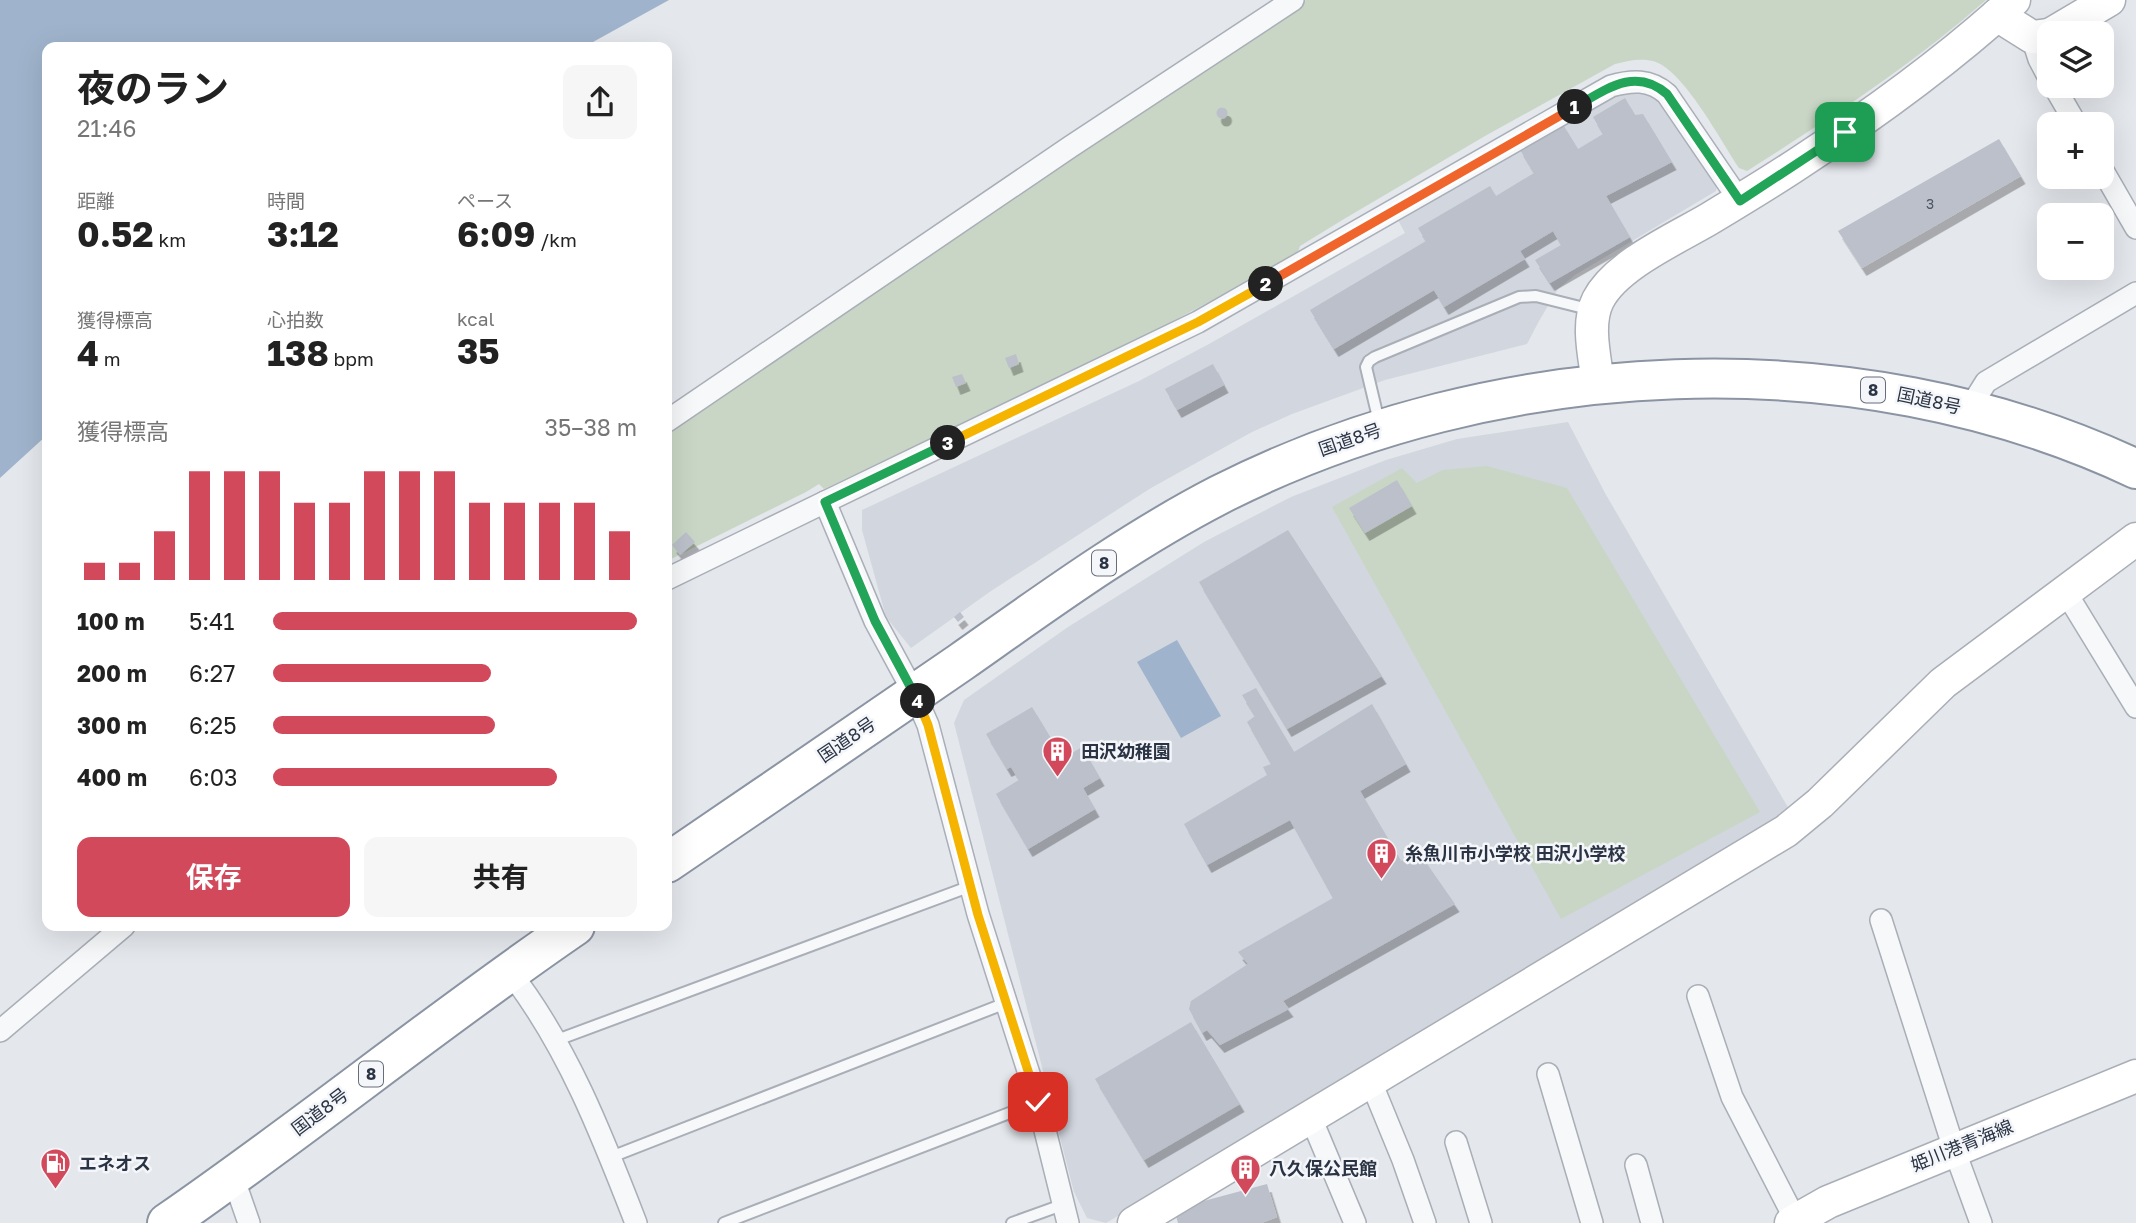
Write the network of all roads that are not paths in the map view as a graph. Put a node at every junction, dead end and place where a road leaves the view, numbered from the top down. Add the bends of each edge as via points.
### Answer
1 (1293, 0) edge
2 (2109, 0) edge
3 (2006, 7) edge
4 (2071, 21) edge
5 (2037, 29) edge
6 (2114, 189) edge
7 (1740, 201) junction
8 (2136, 228) edge
9 (2136, 293) edge
10 (1595, 311) junction
11 (1598, 383) junction
12 (1969, 409) junction
13 (672, 418) edge
14 (1381, 429) junction
15 (2136, 469) edge
16 (825, 502) junction
17 (2136, 539) edge
18 (672, 577) edge
19 (2065, 592) junction
20 (914, 693) junction
21 (2136, 707) edge
22 (672, 860) edge
23 (971, 886) junction
24 (1881, 920) dead end
25 (118, 931) edge
26 (568, 931) edge
27 (509, 971) junction
28 (1698, 996) dead end
29 (1006, 1003) junction
30 (0, 1031) edge
31 (556, 1040) junction
32 (1548, 1074) dead end
33 (2136, 1076) edge
34 (1371, 1082) junction
35 (1038, 1102) junction
36 (1311, 1118) junction
37 (1456, 1142) dead end
38 (1954, 1149) junction
39 (611, 1157) junction
40 (1636, 1165) dead end
41 (233, 1177) junction
42 (1065, 1214) edge
43 (1794, 1222) edge
44 (167, 1223) edge
45 (249, 1223) edge
46 (636, 1223) edge
47 (724, 1223) edge
48 (1012, 1223) edge
49 (1134, 1223) edge
50 (1354, 1223) edge
51 (1425, 1223) edge
52 (1481, 1223) edge
53 (1592, 1223) edge
54 (1651, 1223) edge
55 (1981, 1223) edge

1 - 13 street
2 - 4 street
3 - 5 street
3 - 7 street via 1888,102
6 - 8 street
7 - 10 street via 1621,273 1608,285
7 - 16 street via 1667,94 1640,81 1611,86 1198,322
9 - 12 street via 1986,382
10 - 11 street
10 - 14 lane via 1536,296 1519,297 1375,356 1366,367
11 - 12 highway, 国道8号 / 8 via 1786,381 1882,391
11 - 14 highway, 国道8号 / 8
12 - 15 highway, 国道8号 / 8
14 - 20 highway, 国道8号 / 8 via 1299,457 1175,519
16 - 18 street
16 - 20 street via 875,621
17 - 19 street
19 - 21 street
19 - 34 street via 1943,683 1787,831
20 - 22 highway, 国道8号 / 8
20 - 23 street via 928,725
23 - 29 street
23 - 31 lane
24 - 38 street
25 - 30 street
26 - 27 highway, 国道8号 / 8
27 - 31 street
27 - 41 highway, 国道8号 / 8
28 - 43 street via 1732,1097
29 - 35 street
29 - 39 lane
31 - 39 street
32 - 53 street
33 - 38 street, 姫川港青海線
34 - 36 street
34 - 51 street
35 - 42 street
35 - 47 lane
36 - 49 street
36 - 50 street
37 - 52 street
38 - 43 street, 姫川港青海線 via 1828,1202
38 - 55 street
39 - 46 street
40 - 54 street
41 - 44 highway, 国道8号 / 8
41 - 45 street
42 - 48 lane

